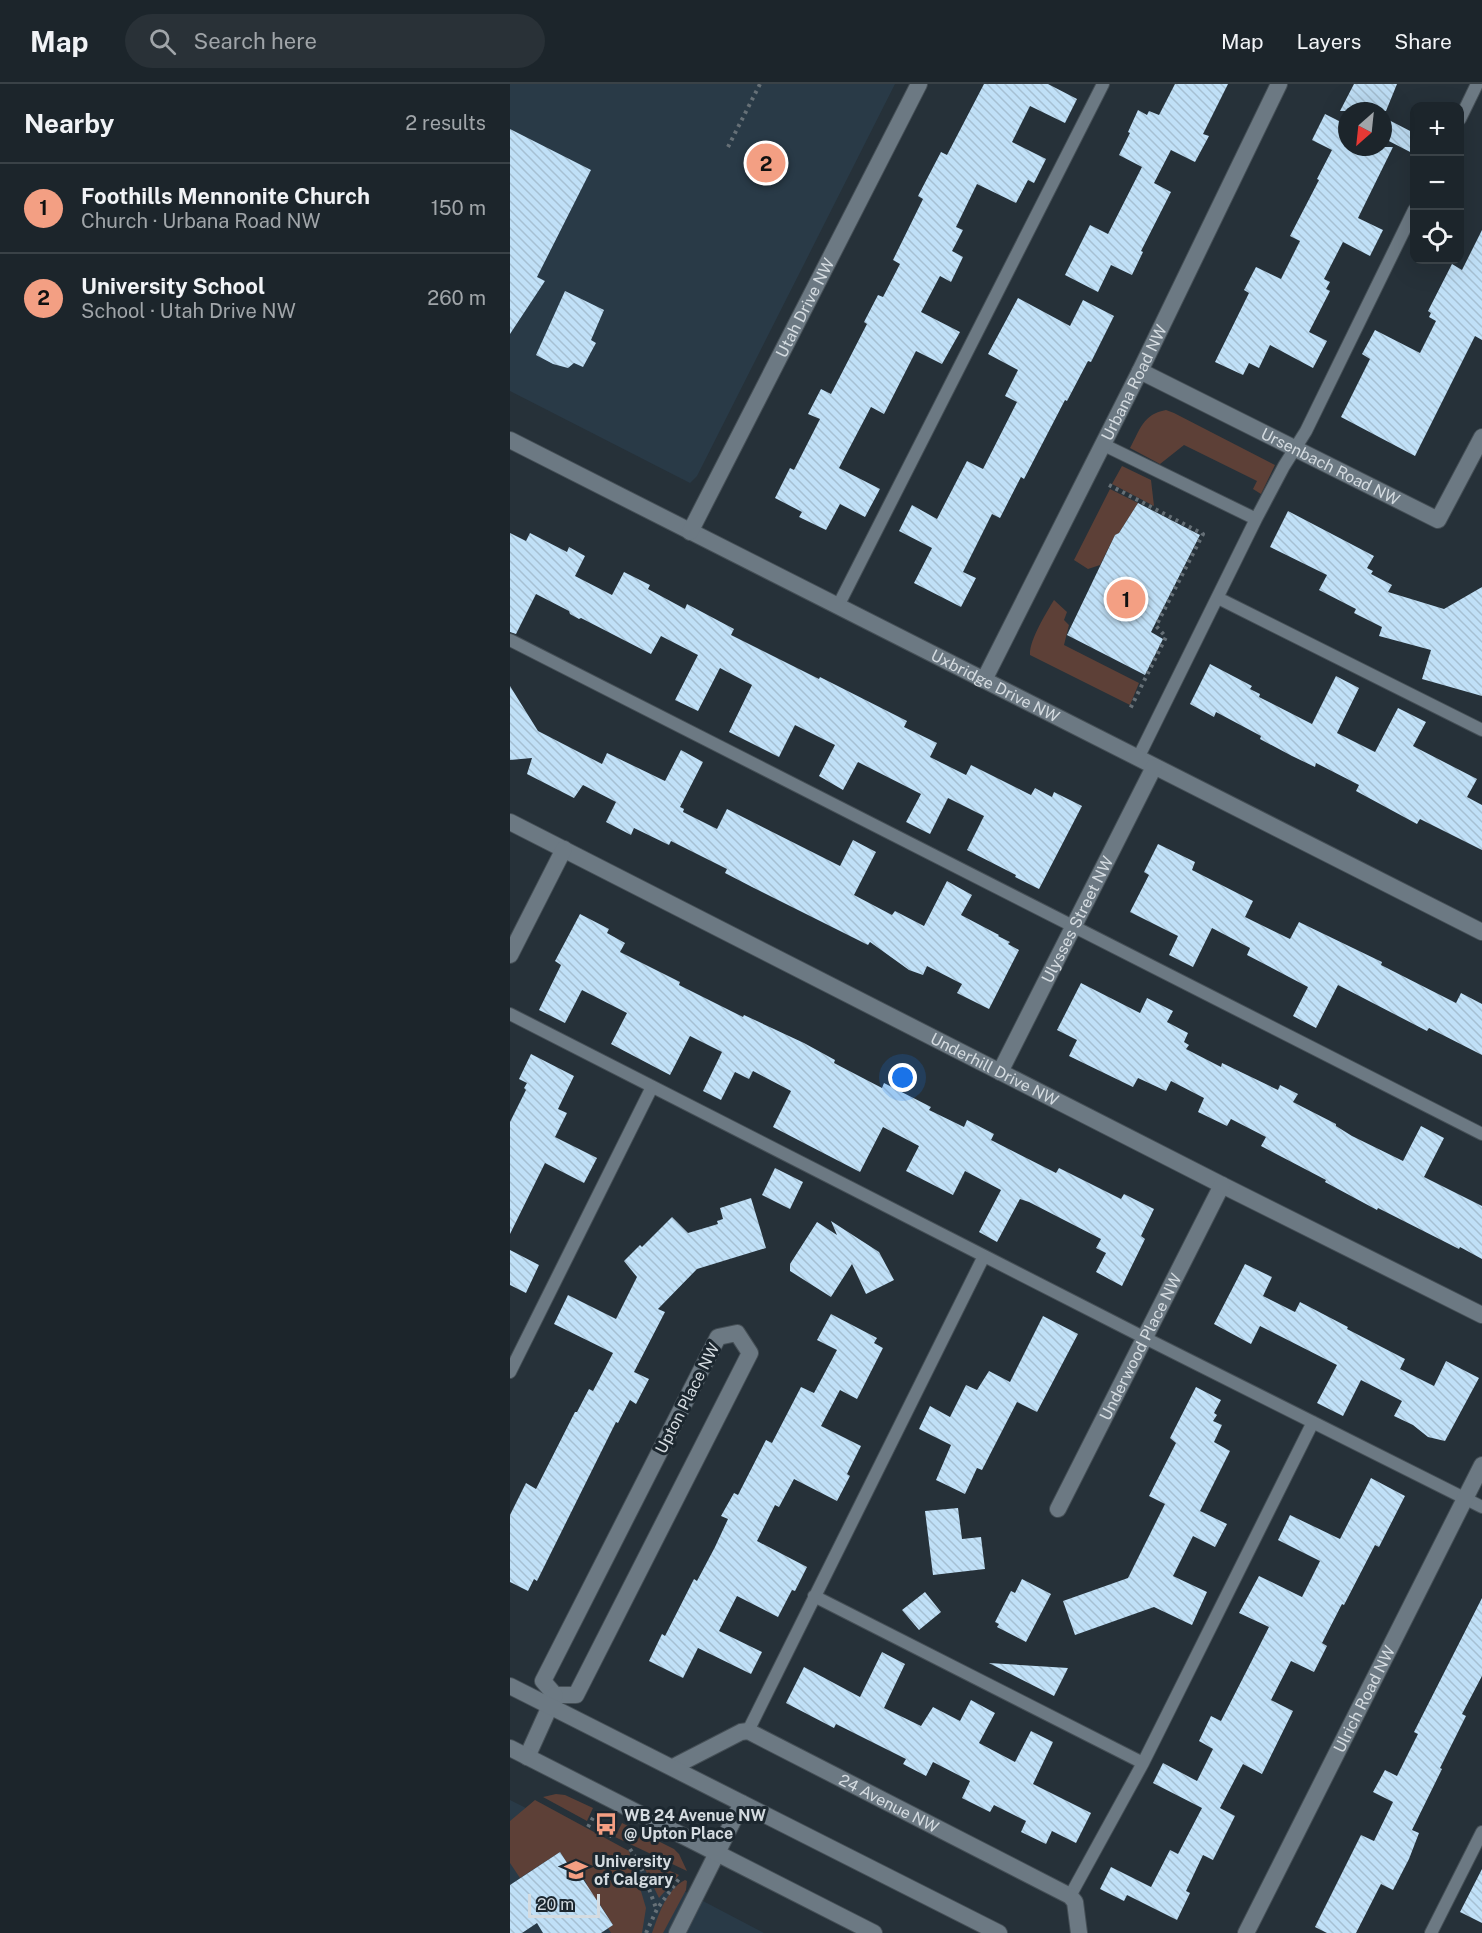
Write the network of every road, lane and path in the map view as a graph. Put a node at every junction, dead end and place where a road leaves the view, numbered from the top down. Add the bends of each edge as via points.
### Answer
1 (760, 84) edge
2 (919, 84) edge
3 (1103, 84) edge
4 (1279, 84) edge
5 (1477, 84) edge
6 (1464, 111) edge
7 (728, 147) dead end
8 (1410, 218) edge
9 (1140, 371) junction
10 (1482, 437) edge
11 (510, 441) edge
12 (1102, 444) junction
13 (1295, 447) junction
14 (1109, 486) dead end
15 (1256, 519) junction
16 (690, 532) junction
17 (1218, 598) junction
18 (838, 606) junction
19 (510, 640) edge
20 (984, 680) junction
21 (1130, 709) dead end
22 (1482, 729) edge
23 (1138, 758) junction
24 (1154, 767) junction
25 (510, 822) edge
26 (564, 849) junction
27 (1073, 926) junction
28 (1482, 932) edge
29 (510, 955) edge
30 (510, 1014) edge
31 (1000, 1072) junction
32 (652, 1087) junction
33 (1482, 1134) edge
34 (1222, 1185) junction
35 (984, 1256) junction
36 (1482, 1315) edge
37 (1144, 1338) junction
38 (510, 1372) edge
39 (1313, 1422) junction
40 (1482, 1465) edge
41 (1465, 1498) junction
42 (1482, 1507) edge
43 (1058, 1509) dead end
44 (814, 1596) junction
45 (510, 1686) edge
46 (553, 1701) junction
47 (748, 1731) junction
48 (510, 1748) edge
49 (527, 1757) junction
50 (1143, 1762) junction
51 (673, 1767) junction
52 (742, 1803) junction
53 (596, 1813) dead end
54 (606, 1818) dead end
55 (588, 1827) dead end
56 (1482, 1832) edge
57 (609, 1837) dead end
58 (630, 1849) dead end
59 (717, 1853) junction
60 (684, 1874) dead end
61 (1070, 1896) junction
62 (657, 1909) junction
63 (647, 1931) edge
64 (656, 1933) edge
65 (677, 1933) edge
66 (874, 1933) edge
67 (999, 1933) edge
68 (1079, 1933) edge
69 (1246, 1933) edge
70 (1431, 1933) edge

1 - 7 path
2 - 16 street, Utah Drive NW
3 - 18 lane
4 - 9 street, Urbana Road NW
5 - 6 lane
8 - 13 lane
9 - 12 street, Urbana Road NW
9 - 13 street, Ursenbach Road NW
10 - 13 street, Ursenbach Road NW via 1438,520
11 - 16 street, Uxbridge Drive NW
12 - 15 lane
12 - 20 street, Urbana Road NW
13 - 15 lane
14 - 21 path via 1203,534 1156,626 1166,637
15 - 17 lane
16 - 18 street, Uxbridge Drive NW
17 - 22 lane
17 - 23 lane
18 - 20 street, Uxbridge Drive NW
19 - 27 lane
20 - 23 street, Uxbridge Drive NW
23 - 24 street, Uxbridge Drive NW
24 - 27 street, Ulysses Street NW
24 - 28 street, Uxbridge Drive NW
25 - 26 street, Underhill Drive NW
26 - 29 street
26 - 31 street, Underhill Drive NW
27 - 31 street, Ulysses Street NW
27 - 33 lane
30 - 32 lane
31 - 34 street, Underhill Drive NW
32 - 35 lane
32 - 38 lane
34 - 36 street, Underhill Drive NW
34 - 37 street, Underwood Place NW
35 - 37 lane
35 - 44 lane
37 - 39 lane
37 - 43 street, Underwood Place NW
39 - 41 lane
39 - 50 lane
40 - 41 street, Ulrich Road NW
41 - 42 lane
41 - 69 street, Ulrich Road NW
44 - 47 lane
44 - 50 lane
45 - 46 street
46 - 46 street, Upton Place NW via 576,1695 750,1353 737,1333 718,1337 548,1671 543,1681
46 - 49 street
46 - 51 street
47 - 51 street
47 - 61 street, 24 Avenue NW
48 - 49 street
49 - 59 street
50 - 61 lane
51 - 52 street
52 - 59 street
52 - 67 street
53 - 55 path
54 - 57 path via 616,1824
56 - 70 lane
58 - 62 path
59 - 65 street
59 - 66 street
60 - 62 path
61 - 68 street via 1075,1902
62 - 63 path
63 - 64 path

